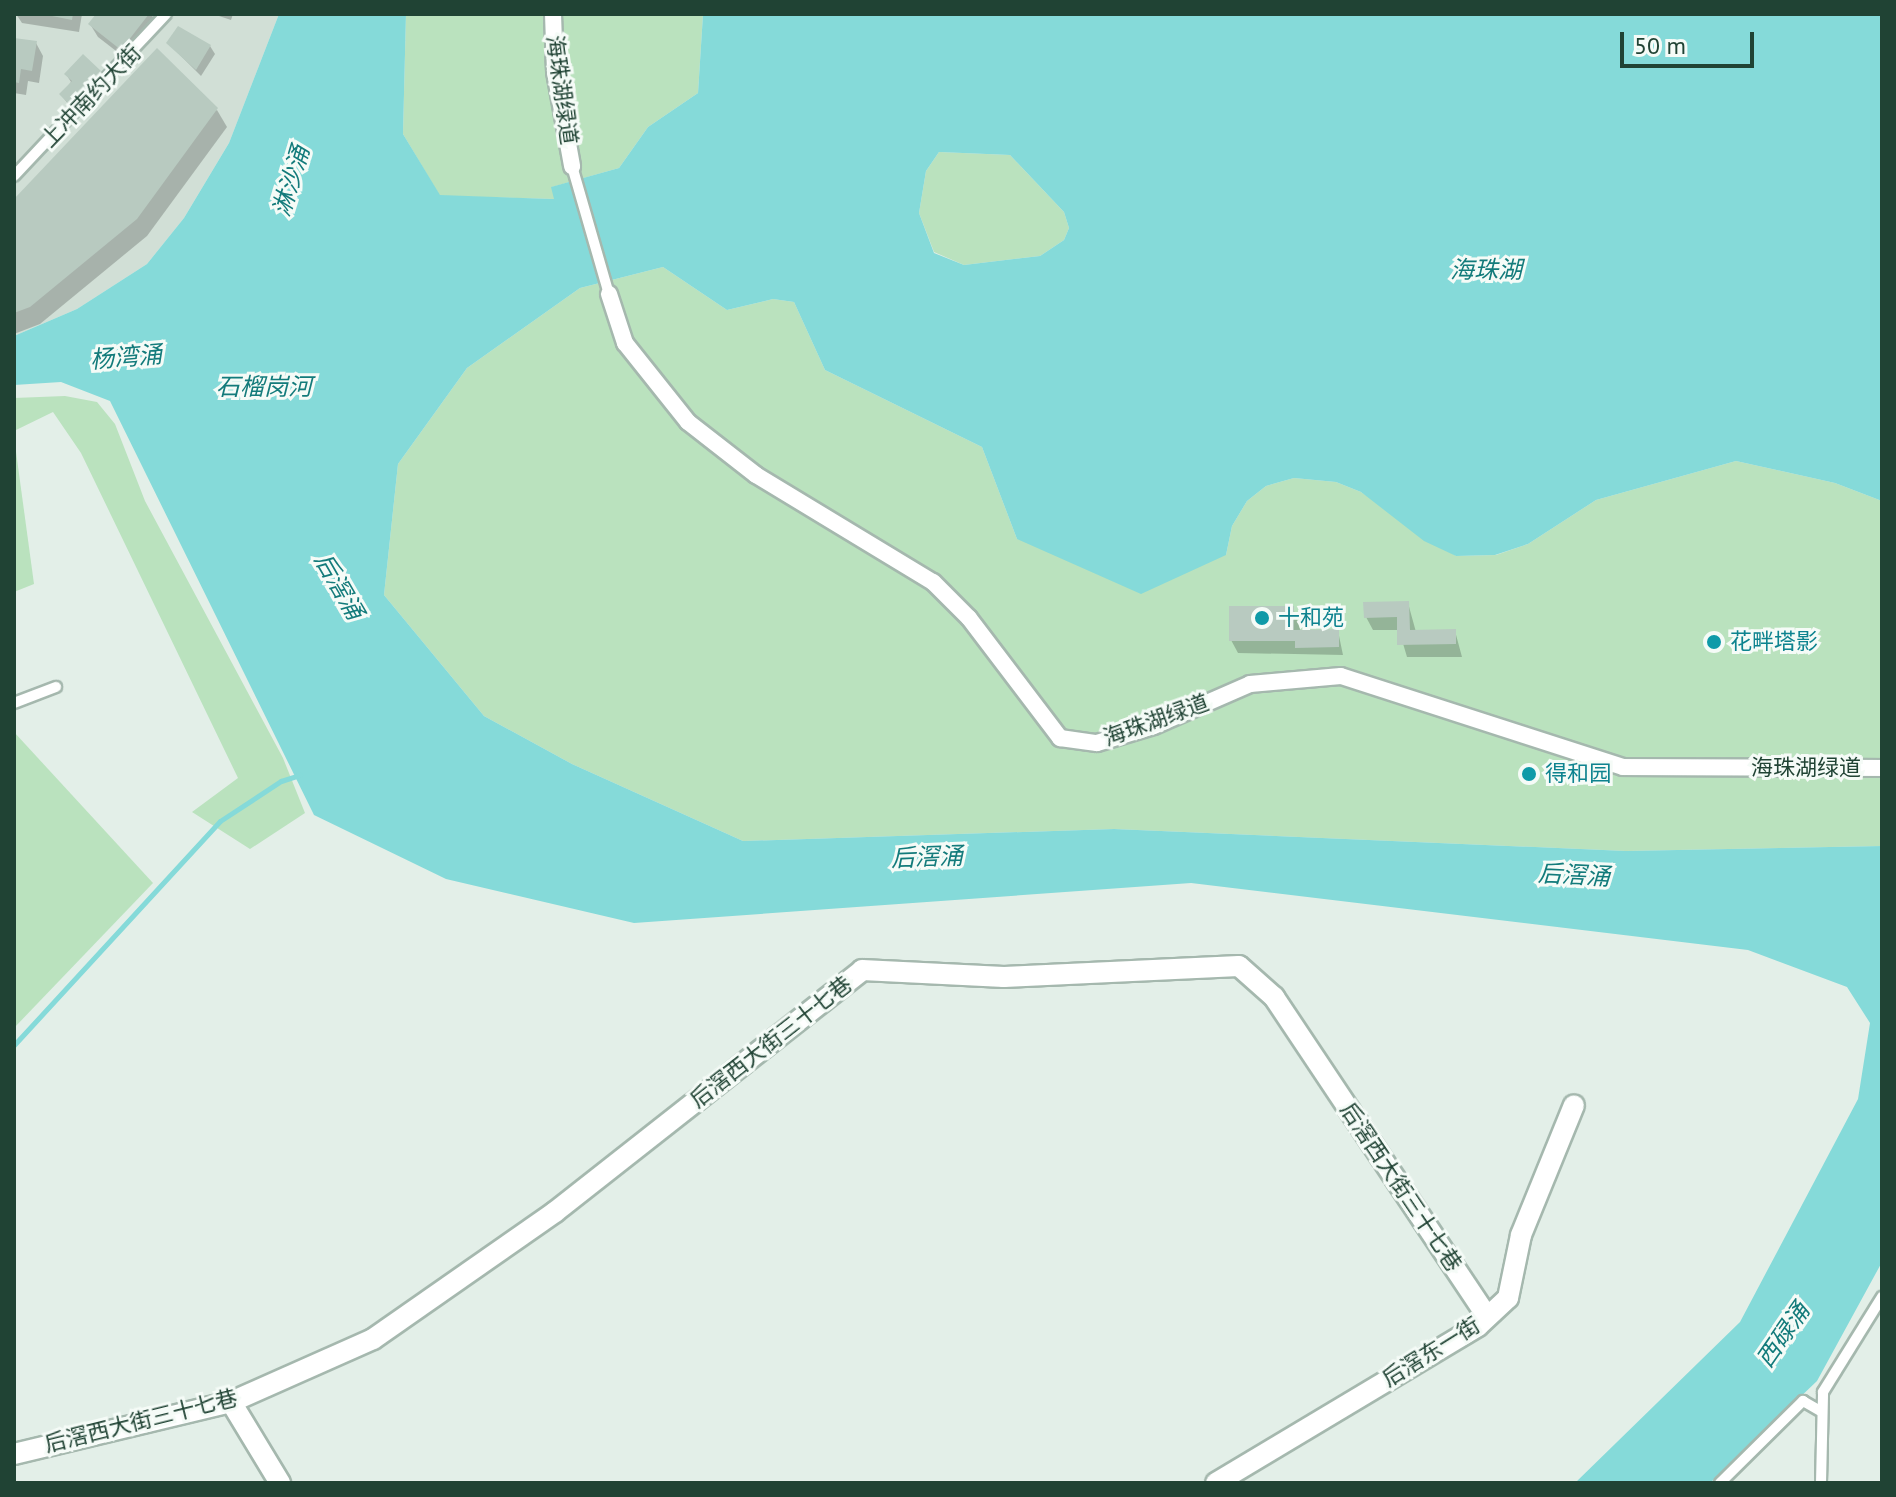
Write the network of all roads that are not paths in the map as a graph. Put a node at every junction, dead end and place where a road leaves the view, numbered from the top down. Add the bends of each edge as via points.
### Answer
1 (166, 14) edge
2 (553, 14) edge
3 (572, 166) joint
4 (14, 176) edge
5 (609, 294) joint
6 (56, 687) dead end
7 (14, 703) edge
8 (1882, 768) edge
9 (1574, 1105) dead end
10 (1882, 1297) edge
11 (1487, 1316) junction
12 (231, 1402) junction
13 (1822, 1412) junction
14 (14, 1454) edge
15 (280, 1483) edge
16 (1216, 1483) edge
17 (1720, 1483) edge
18 (1821, 1483) edge

1 - 4 lane, 上冲南约大街
2 - 3 street, 海珠湖绿道 via 555,72
3 - 5 lane
5 - 8 street, 海珠湖绿道 via 625,343 688,422 756,475 933,582 969,618 1060,738 1097,743 1154,726 1250,684 1341,676 1623,767
6 - 7 lane
9 - 11 street, 后滘东一街 via 1521,1235 1508,1298
10 - 13 lane via 1823,1392
11 - 12 street, 后滘西大街三十七巷 via 1274,997 1239,966 1004,977 862,970 555,1212 373,1339
11 - 16 street, 后滘东一街
12 - 14 street, 后滘西大街三十七巷
12 - 15 street
13 - 17 lane via 1803,1401
13 - 18 lane

